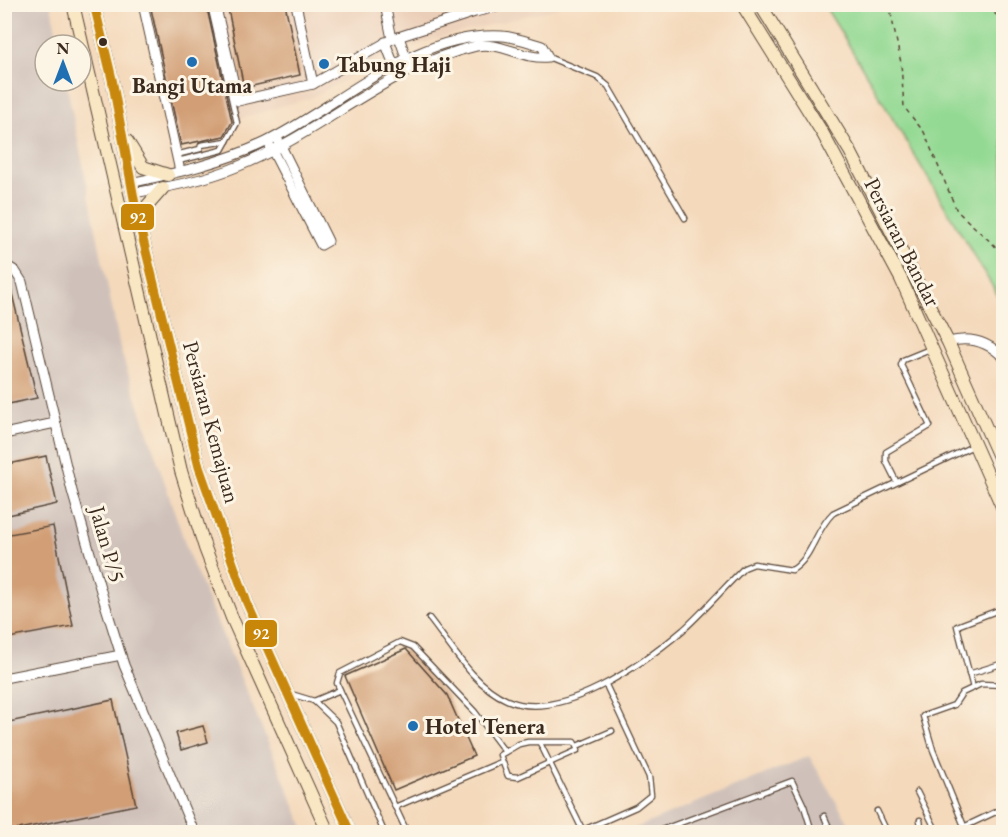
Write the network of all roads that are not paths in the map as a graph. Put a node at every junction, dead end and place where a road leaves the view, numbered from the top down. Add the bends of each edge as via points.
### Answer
1 (73, 4) edge
2 (94, 4) edge
3 (143, 4) edge
4 (210, 4) edge
5 (215, 4) edge
6 (296, 4) edge
7 (385, 4) edge
8 (509, 4) edge
9 (742, 4) edge
10 (760, 4) edge
11 (474, 8) edge
12 (392, 40) junction
13 (548, 57) junction
14 (406, 59) junction
15 (394, 65) junction
16 (410, 70) junction
17 (398, 76) junction
18 (313, 84) junction
19 (98, 114) junction
20 (120, 126) junction
21 (227, 141) junction
22 (274, 143) junction
23 (200, 157) junction
24 (177, 158) junction
25 (174, 173) junction
26 (130, 188) junction
27 (163, 188) junction
28 (685, 218) dead end
29 (143, 239) junction
30 (4, 264) edge
31 (140, 298) junction
32 (948, 342) junction
33 (933, 348) junction
34 (1004, 358) edge
35 (55, 423) junction
36 (4, 434) edge
37 (974, 446) junction
38 (1004, 468) edge
39 (896, 481) junction
40 (1004, 511) edge
41 (1004, 608) edge
42 (429, 618) dead end
43 (121, 655) junction
44 (1004, 663) edge
45 (969, 674) junction
46 (4, 678) edge
47 (606, 685) junction
48 (1004, 685) edge
49 (973, 688) junction
50 (340, 690) junction
51 (289, 693) junction
52 (314, 701) junction
53 (612, 732) dead end
54 (540, 742) junction
55 (577, 746) junction
56 (505, 752) junction
57 (501, 762) junction
58 (550, 764) junction
59 (917, 792) dead end
60 (395, 807) junction
61 (1004, 808) edge
62 (877, 811) dead end
63 (824, 816) dead end
64 (920, 820) dead end
65 (964, 826) junction
66 (194, 832) edge
67 (328, 832) edge
68 (350, 832) edge
69 (384, 832) edge
70 (407, 832) edge
71 (581, 832) edge
72 (656, 832) edge
73 (812, 832) edge
74 (831, 832) edge
75 (887, 832) edge
76 (922, 832) edge
77 (937, 832) edge
78 (953, 832) edge

1 - 19 main road, Persiaran Kemajuan
2 - 20 main road, Persiaran Kemajuan
3 - 24 street
4 - 21 lane via 237,123
5 - 18 street via 238,101
6 - 18 street
7 - 12 street
8 - 11 street
9 - 33 main road, Persiaran Bandar via 823,134 901,279
10 - 32 main road, Persiaran Bandar via 850,151
11 - 12 street
12 - 14 street
12 - 15 street
12 - 18 street
13 - 14 street via 542,46 503,36 483,36
13 - 16 street via 478,46
13 - 28 lane via 597,77 608,86
14 - 15 street
14 - 16 street
15 - 17 street
15 - 22 street
16 - 17 street
17 - 22 street
19 - 26 main road via 108,128 118,172
19 - 31 main road, Persiaran Kemajuan
20 - 25 main road via 140,164 151,171
20 - 26 main road, Persiaran Kemajuan
21 - 23 lane via 222,150
21 - 23 lane via 201,145
22 - 22 street via 321,245 328,241
22 - 23 street
22 - 27 street via 232,169
23 - 24 lane
23 - 25 street
24 - 25 street
25 - 26 street
26 - 27 street
26 - 29 main road, Persiaran Kemajuan
26 - 31 main road via 125,201 140,272
27 - 29 main road via 148,205
29 - 51 main road, Persiaran Kemajuan via 199,467 248,603
30 - 35 street, Jalan P/5 via 22,282
31 - 67 main road, Persiaran Kemajuan via 181,471 205,548 232,618
32 - 34 street via 979,341
32 - 38 main road, Persiaran Bandar
33 - 37 main road, Persiaran Bandar
33 - 39 lane via 903,360 901,365 930,426 886,452
35 - 36 street
35 - 43 street, Jalan P/5
37 - 39 lane
37 - 40 main road, Persiaran Bandar
39 - 47 lane via 833,513 824,522 804,563 792,570 754,564 744,568 682,631
41 - 45 lane via 957,626
42 - 47 lane via 482,685 508,701 555,704
43 - 46 street
43 - 66 street, Jalan P/5
44 - 45 lane
45 - 49 lane
47 - 71 lane via 649,777 651,795 636,807
48 - 49 lane via 981,684
49 - 65 lane via 962,693 954,705 922,716
50 - 52 lane
50 - 56 lane via 340,673 400,642 413,647 475,712
50 - 60 lane
51 - 52 lane
51 - 68 main road, Persiaran Kemajuan
52 - 69 lane via 336,722
53 - 55 lane
54 - 55 lane via 571,742
54 - 56 lane via 519,744
54 - 58 lane
55 - 58 lane via 577,752
56 - 57 lane
57 - 58 lane via 512,778
57 - 60 lane
58 - 71 lane
59 - 77 lane
60 - 70 lane
61 - 65 lane
62 - 75 lane
63 - 74 lane
64 - 76 lane
65 - 78 lane
72 - 73 lane via 792,781

